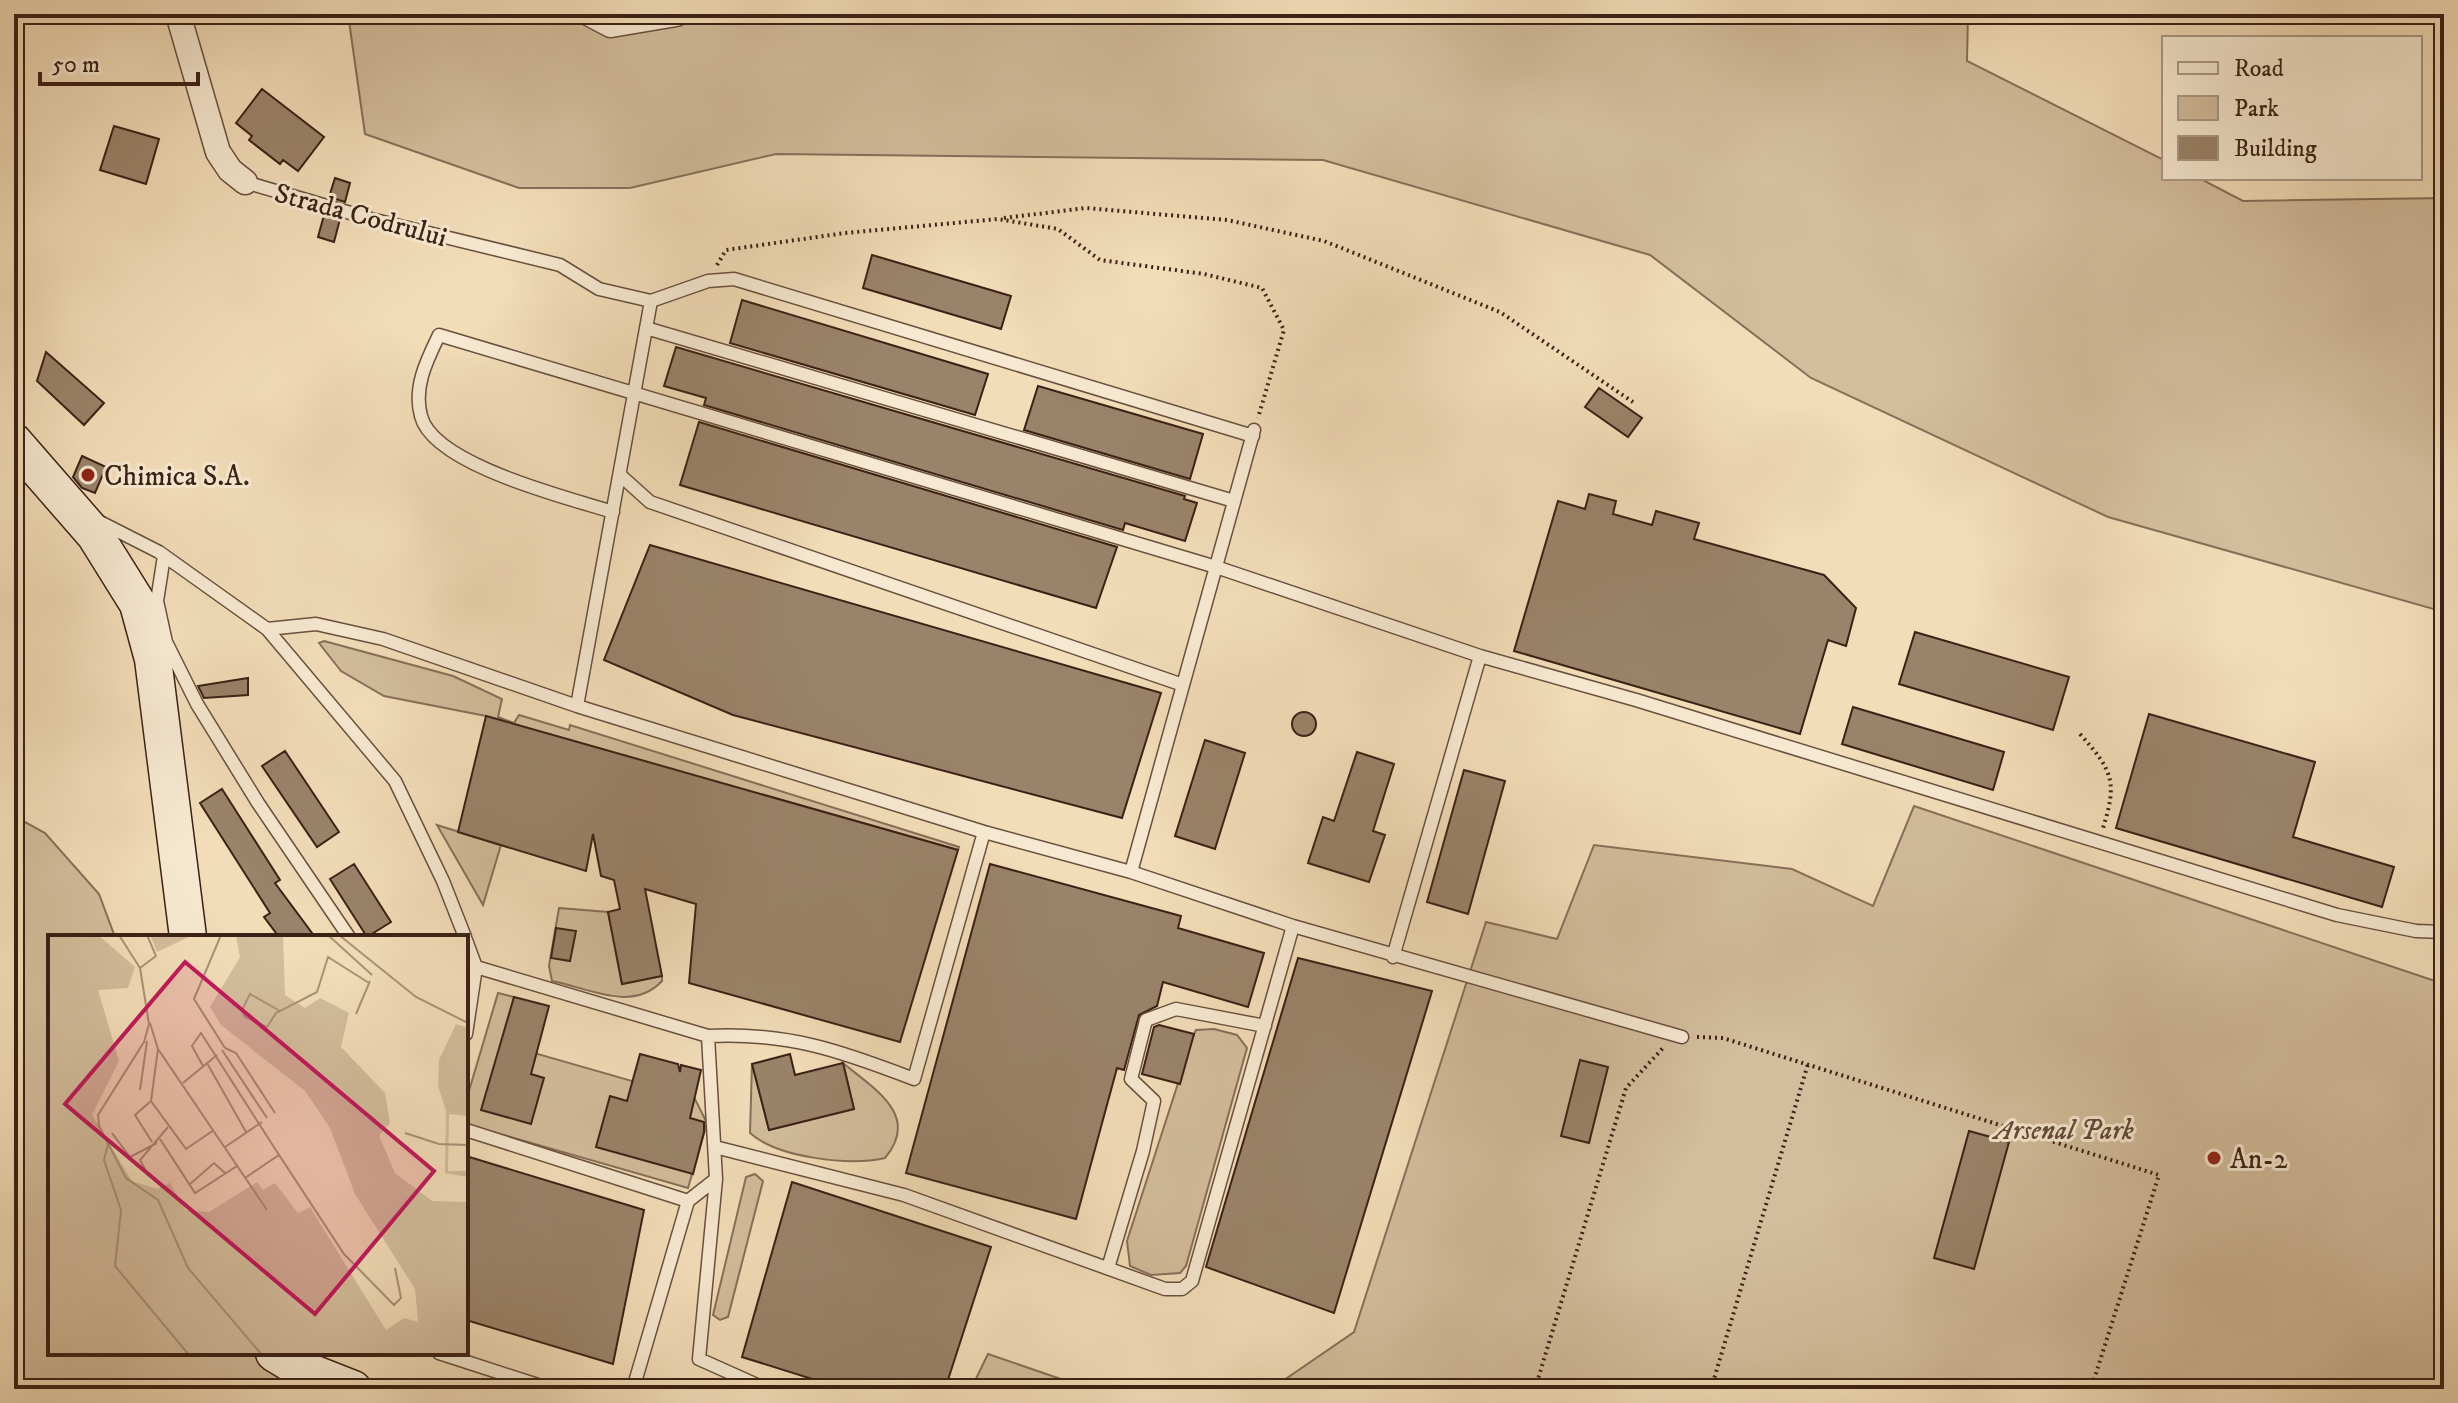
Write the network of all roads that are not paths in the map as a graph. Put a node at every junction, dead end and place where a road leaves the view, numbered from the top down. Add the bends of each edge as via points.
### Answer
1 (178, 14) edge
2 (590, 14) edge
3 (676, 14) edge
4 (245, 182) joint
5 (651, 301) junction
6 (646, 328) junction
7 (635, 393) junction
8 (14, 442) edge
9 (620, 475) junction
10 (1234, 501) junction
11 (74, 509) junction
12 (613, 512) junction
13 (164, 556) junction
14 (1216, 567) junction
15 (267, 629) junction
16 (1480, 656) junction
17 (1183, 685) junction
18 (577, 706) junction
19 (984, 832) junction
20 (1131, 872) junction
21 (1293, 926) junction
22 (2444, 932) edge
23 (188, 935) edge
24 (348, 935) edge
25 (464, 935) edge
26 (468, 946) edge
27 (1393, 957) junction
28 (476, 967) junction
29 (468, 1021) edge
30 (1265, 1026) junction
31 (708, 1036) junction
32 (1682, 1037) road end
33 (468, 1131) edge
34 (715, 1147) junction
35 (716, 1179) junction
36 (688, 1201) junction
37 (1108, 1268) junction
38 (277, 1355) edge
39 (445, 1355) edge
40 (353, 1389) edge
41 (550, 1389) edge
42 (633, 1389) edge
43 (766, 1389) edge

1 - 4 street, Strada Codrului via 218,152
2 - 3 street via 611,25
4 - 5 lane, Strada Codrului via 560,265 599,289
5 - 6 lane
5 - 10 lane via 708,281 734,279 1253,433
6 - 7 lane
6 - 10 lane
7 - 9 lane
7 - 12 lane via 439,335 421,371 421,418 446,451 508,478
7 - 14 lane
8 - 11 street
9 - 12 lane
9 - 17 lane via 650,502
10 - 14 lane
11 - 13 lane
11 - 23 street via 138,604 153,659
12 - 18 lane
13 - 15 lane
13 - 24 lane via 157,601 166,642 197,704
14 - 16 lane
14 - 17 lane
15 - 18 lane via 316,624 383,639
15 - 25 lane via 395,781
16 - 22 lane via 2337,915
16 - 27 lane
17 - 20 lane
18 - 19 lane
19 - 20 lane
19 - 31 lane via 914,1079 831,1047 747,1034
20 - 21 lane
21 - 27 lane
21 - 30 lane
26 - 28 lane
27 - 32 lane
28 - 29 lane
28 - 31 lane
30 - 37 lane via 1192,1281 1182,1289 1165,1289
30 - 37 lane via 1176,1009 1146,1020 1131,1079 1154,1101
31 - 34 lane
33 - 36 lane
34 - 35 lane
34 - 37 lane via 904,1195
35 - 36 lane
35 - 43 lane via 699,1359
36 - 42 lane
38 - 40 street
39 - 41 lane

